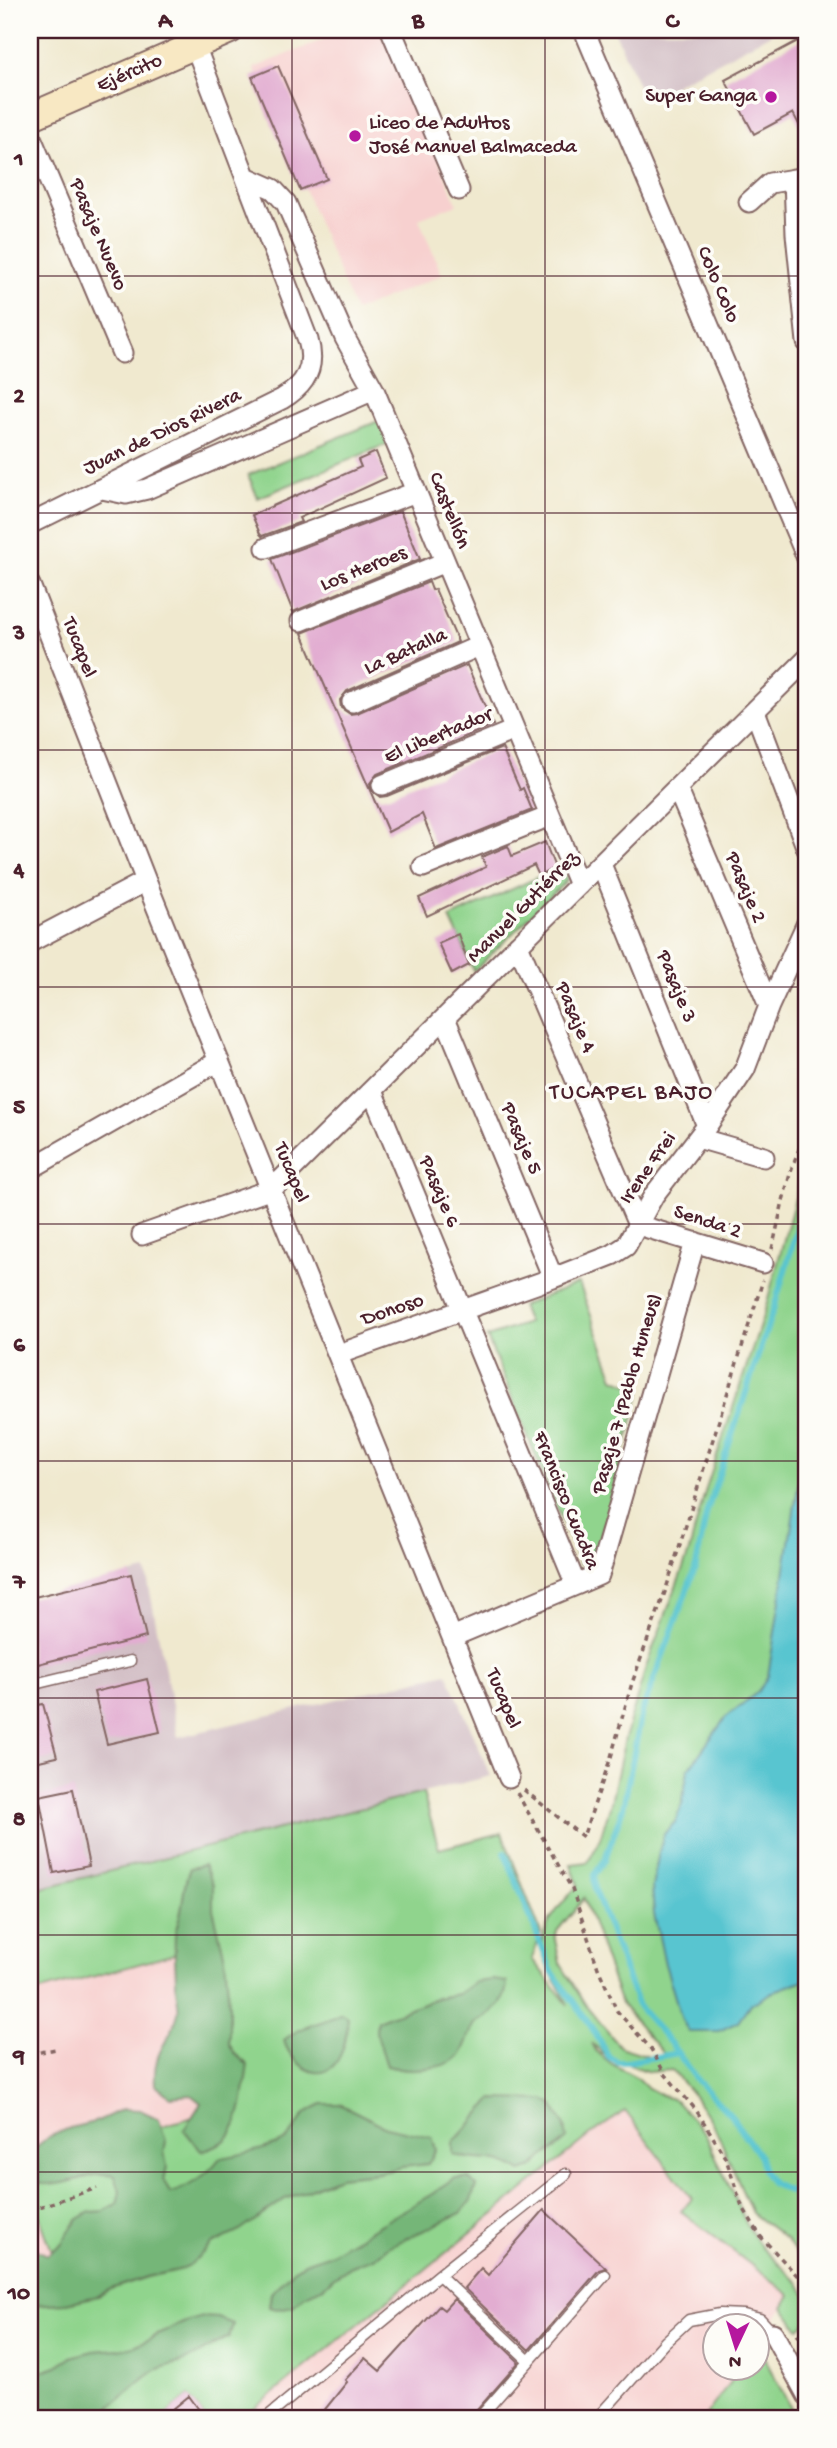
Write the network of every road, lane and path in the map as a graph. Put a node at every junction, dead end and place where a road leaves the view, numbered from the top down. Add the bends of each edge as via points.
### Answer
1 (230, 30) edge
2 (391, 30) edge
3 (584, 30) edge
4 (192, 38) edge
5 (30, 117) edge
6 (30, 135) edge
7 (246, 177) junction
8 (801, 178) edge
9 (459, 190) dead end
10 (749, 202) dead end
11 (807, 342) edge
12 (122, 354) dead end
13 (374, 390) junction
14 (102, 489) junction
15 (416, 492) junction
16 (30, 524) edge
17 (266, 548) dead end
18 (807, 558) edge
19 (444, 562) junction
20 (30, 586) edge
21 (301, 621) dead end
22 (479, 646) junction
23 (807, 659) edge
24 (352, 702) dead end
25 (754, 712) junction
26 (514, 730) junction
27 (382, 785) dead end
28 (677, 788) junction
29 (550, 816) junction
30 (807, 849) edge
31 (601, 864) junction
32 (423, 867) dead end
33 (146, 881) junction
34 (579, 885) junction
35 (807, 923) edge
36 (30, 942) edge
37 (518, 945) junction
38 (769, 1006) junction
39 (445, 1018) junction
40 (219, 1062) junction
41 (372, 1091) junction
42 (703, 1132) junction
43 (807, 1133) edge
44 (764, 1157) dead end
45 (30, 1169) edge
46 (272, 1189) junction
47 (638, 1225) junction
48 (142, 1235) dead end
49 (695, 1242) junction
50 (766, 1263) junction
51 (553, 1278) junction
52 (463, 1311) junction
53 (338, 1354) junction
54 (576, 1585) junction
55 (452, 1637) junction
56 (130, 1661) dead end
57 (30, 1685) edge
58 (509, 1778) junction
59 (56, 2049) dead end
60 (30, 2054) edge
61 (566, 2174) dead end
62 (97, 2188) dead end
63 (30, 2210) edge
64 (439, 2275) junction
65 (605, 2275) dead end
66 (807, 2286) edge
67 (773, 2333) joint
68 (530, 2361) junction
69 (807, 2395) edge
70 (266, 2418) edge
71 (479, 2418) edge
72 (597, 2418) edge

1 - 4 main road, Ejército
2 - 9 street
3 - 18 street, Colo Colo
4 - 5 main road, Ejército
4 - 7 street
6 - 12 street, Pasaje Nuevo
7 - 13 street, Castellón via 273,189 286,203 345,338
7 - 14 street, Juan de Dios Rivera via 308,340 309,374 282,399
8 - 10 street via 770,183
8 - 11 street via 796,234
13 - 14 street via 147,489 126,494
13 - 15 street, Castellón
14 - 16 street, Juan de Dios Rivera
15 - 17 street
15 - 19 street, Castellón
19 - 21 street, Los Heroes
19 - 22 street, Castellón
20 - 33 street, Tucapel
22 - 24 street, La Batalla
22 - 26 street, Castellón
23 - 25 street, Manuel Gutiérrez
25 - 28 street, Manuel Gutiérrez
25 - 30 street
26 - 27 street, El Libertador
26 - 29 street, Castellón
28 - 31 street, Manuel Gutiérrez
28 - 38 street, Pasaje 2
29 - 32 street
29 - 34 street, Castellón
31 - 34 street, Manuel Gutiérrez
31 - 42 street, Pasaje 3
33 - 36 street
33 - 40 street, Tucapel
34 - 37 street, Manuel Gutiérrez
35 - 38 street, Irene Frei
37 - 39 street, Manuel Gutiérrez
37 - 47 street, Pasaje 4
38 - 42 street, Irene Frei via 745,1069
39 - 41 street, Manuel Gutiérrez
39 - 51 street, Pasaje 5
40 - 45 street
40 - 46 street, Tucapel
41 - 46 street, Manuel Gutiérrez
41 - 52 street, Pasaje 6
42 - 44 street
42 - 47 street, Irene Frei via 654,1195
43 - 50 path via 789,1176
46 - 48 street
46 - 53 street, Tucapel
47 - 49 street, Senda 2
47 - 51 street, Irene Frei via 621,1250
49 - 50 street, Senda 2
49 - 54 street, Pasaje 7 (Pablo Huneus) via 599,1575
50 - 58 path via 665,1592 583,1837
51 - 52 street, Irene Frei
52 - 53 street, Donoso
52 - 54 street, Francisco Cuadra
53 - 55 street, Tucapel
54 - 55 street, Francisco Cuadra
55 - 58 street, Tucapel
56 - 57 lane
58 - 66 path via 572,1889 617,2011 696,2110 726,2159 743,2206 761,2237
59 - 60 path
61 - 64 lane
62 - 63 path
64 - 68 lane
64 - 70 lane
65 - 68 lane
67 - 69 street
67 - 72 lane via 760,2319 744,2315 689,2320
68 - 71 lane

